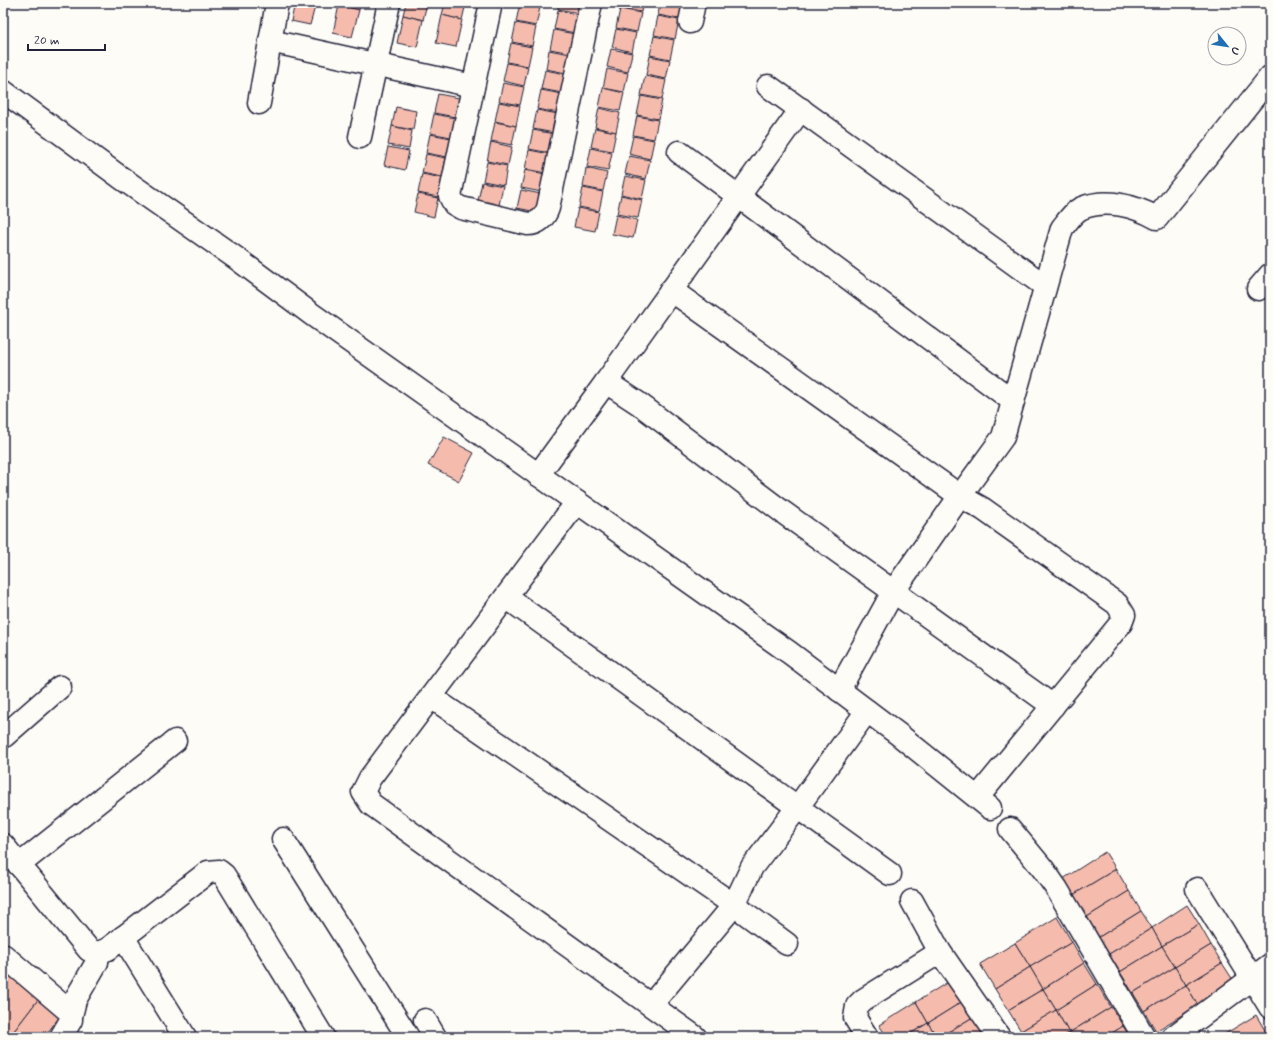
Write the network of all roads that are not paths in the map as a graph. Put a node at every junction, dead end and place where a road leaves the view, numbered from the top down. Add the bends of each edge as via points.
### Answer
1 (277, 3) edge
2 (388, 3) edge
3 (491, 3) edge
4 (591, 3) edge
5 (270, 41) junction
6 (376, 64) junction
7 (1270, 77) edge
8 (473, 86) junction
9 (768, 86) dead end
10 (3, 91) edge
11 (259, 103) dead end
12 (801, 109) junction
13 (360, 137) dead end
14 (679, 152) dead end
15 (739, 197) junction
16 (1045, 286) junction
17 (671, 290) junction
18 (606, 382) junction
19 (1013, 401) junction
20 (538, 475) junction
21 (960, 496) junction
22 (577, 502) junction
23 (893, 592) junction
24 (506, 597) junction
25 (60, 687) dead end
26 (839, 690) junction
27 (431, 697) junction
28 (1053, 706) junction
29 (867, 711) junction
30 (3, 737) edge
31 (175, 741) dead end
32 (797, 808) junction
33 (1010, 829) dead end
34 (283, 839) dead end
35 (3, 845) edge
36 (19, 865) junction
37 (890, 874) dead end
38 (1197, 889) dead end
39 (912, 901) dead end
40 (734, 905) junction
41 (123, 938) junction
42 (787, 944) dead end
43 (940, 952) junction
44 (98, 953) junction
45 (3, 955) edge
46 (1270, 965) edge
47 (1253, 979) junction
48 (651, 1005) junction
49 (1270, 1007) edge
50 (71, 1016) junction
51 (61, 1037) edge
52 (185, 1037) edge
53 (323, 1037) edge
54 (408, 1037) edge
55 (695, 1037) edge
56 (867, 1037) edge
57 (999, 1037) edge
58 (1144, 1037) edge
59 (1173, 1037) edge

1 - 5 street
2 - 6 street
3 - 8 street
4 - 8 street via 548,208 545,215 536,223 528,224 469,211 452,200 450,192
5 - 6 street
5 - 11 street
6 - 8 street
6 - 13 street
7 - 16 street via 1157,218 1142,210 1107,203 1081,208 1062,228
9 - 12 street
10 - 20 street
12 - 15 street
12 - 16 street
14 - 15 street
15 - 17 street
15 - 19 street
16 - 19 street
17 - 18 street
17 - 21 street
18 - 20 street
18 - 23 street
19 - 21 street via 1003,437
20 - 22 street
21 - 23 street
21 - 28 street via 983,509 1104,594 1122,610 1122,623
22 - 24 street
22 - 26 street
23 - 26 street
23 - 28 street
24 - 27 street
24 - 32 street
25 - 30 street
26 - 29 street
27 - 40 street
27 - 48 street via 370,778 364,792 366,798
28 - 29 street via 984,803
29 - 32 street
31 - 36 street
32 - 37 street
32 - 40 street via 752,867
33 - 58 street via 1057,889
34 - 54 street
35 - 36 street
36 - 44 street via 89,950
38 - 47 street
39 - 43 street
40 - 42 street
40 - 48 street
41 - 44 street
41 - 52 street
41 - 53 street via 208,872 219,871 224,875
43 - 56 street via 857,1006 855,1018
43 - 57 street
44 - 50 street via 97,962 75,1000
45 - 50 street via 65,1006
46 - 47 street
47 - 49 street
47 - 59 street
48 - 55 street
50 - 51 street via 68,1027

